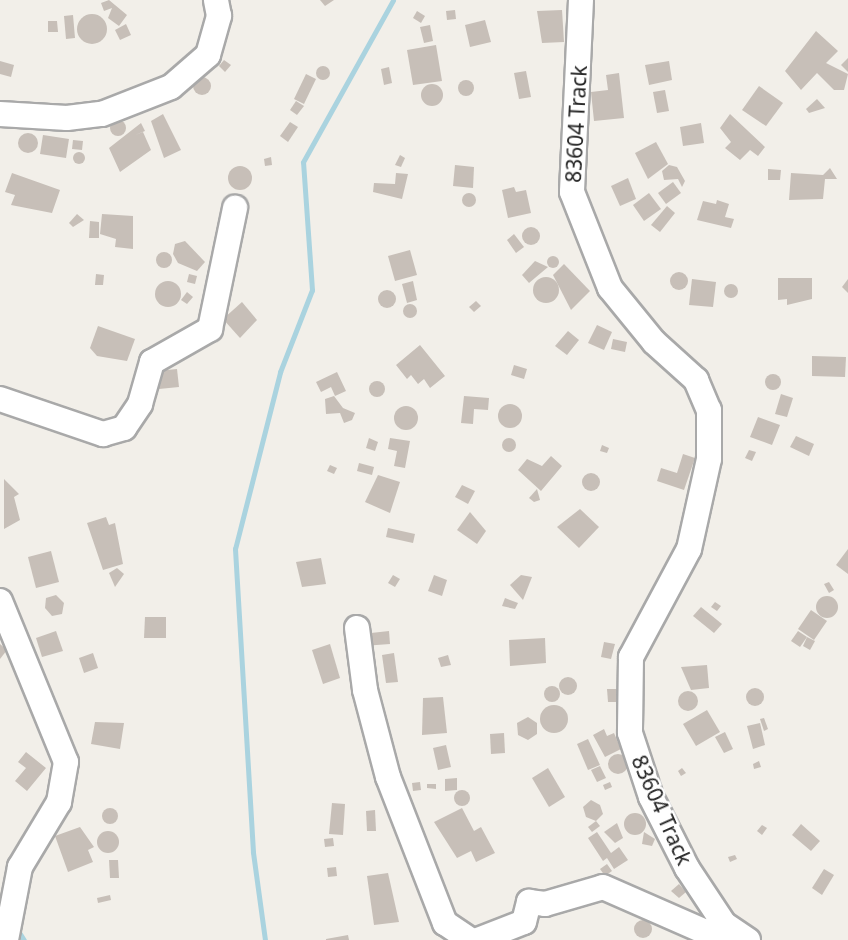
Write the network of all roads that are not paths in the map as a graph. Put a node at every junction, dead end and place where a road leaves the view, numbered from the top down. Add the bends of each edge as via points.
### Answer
1 (216, 0) edge
2 (581, 0) edge
3 (0, 114) edge
4 (235, 208) dead end
5 (0, 399) edge
6 (0, 601) edge
7 (357, 628) dead end
8 (529, 902) junction
9 (742, 937) edge
10 (6, 940) edge
11 (470, 940) edge
12 (478, 940) edge
13 (532, 940) edge

1 - 3 street via 219,16 208,55 171,87 102,114 67,118
2 - 9 street, 83604 Track via 572,192 610,288 654,342 696,380 709,410 710,459 689,549 631,657 630,733 651,797 687,868 713,911
4 - 5 street via 210,329 152,362 140,404 124,428 103,434
6 - 10 street via 66,762 59,802 20,867
7 - 11 street via 365,690 388,777 445,923
8 - 9 street via 545,904 569,892 603,888 703,932
8 - 12 street via 524,922
8 - 13 street

